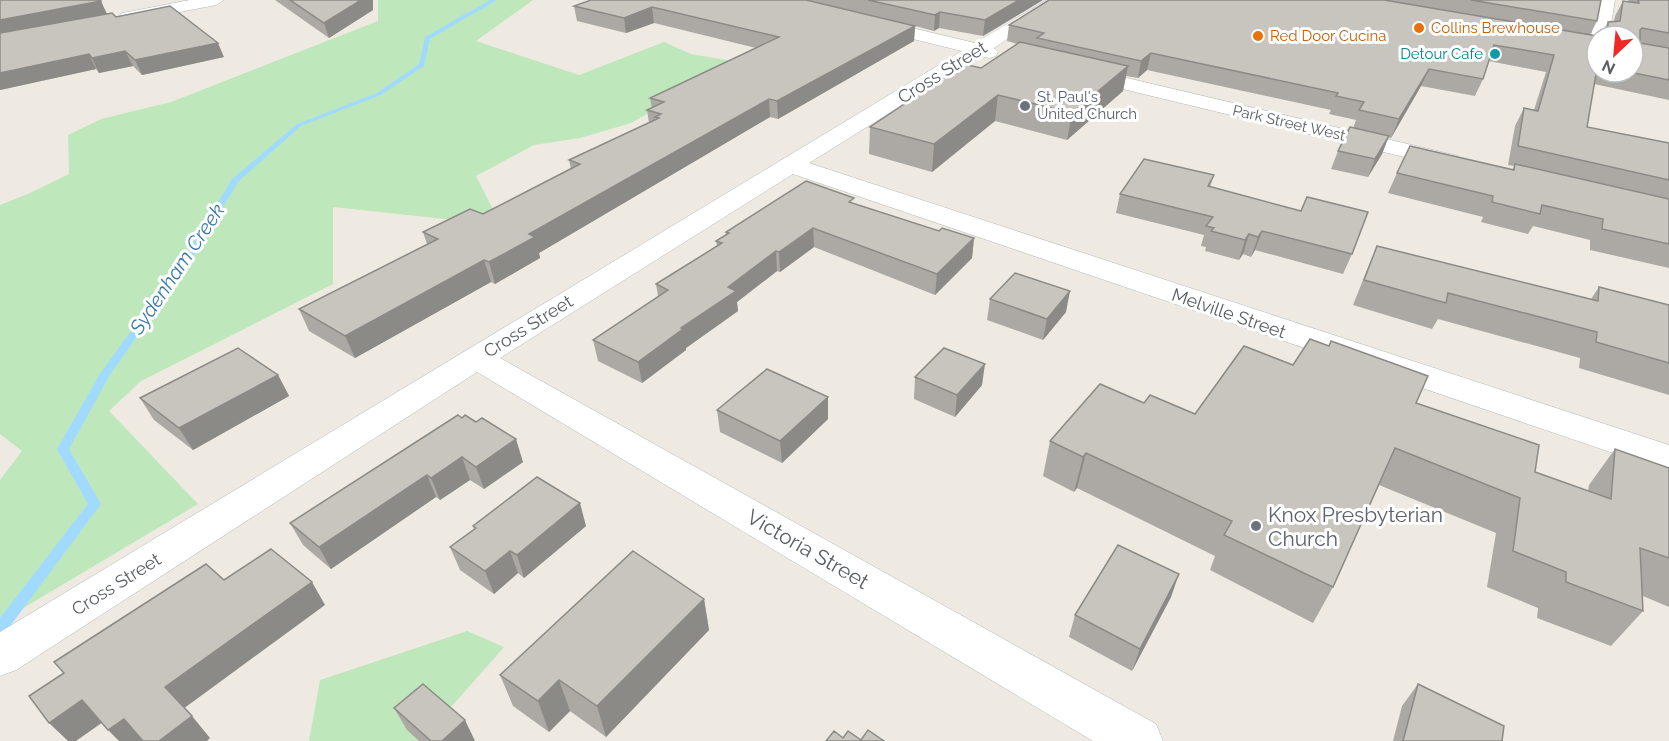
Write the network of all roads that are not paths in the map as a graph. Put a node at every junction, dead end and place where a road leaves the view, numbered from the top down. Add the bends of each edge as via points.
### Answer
1 (216, 0) edge
2 (1058, 0) edge
3 (1607, 0) edge
4 (851, 19) edge
5 (114, 20) edge
6 (1602, 24) edge
7 (993, 52) junction
8 (1061, 69) edge
9 (790, 165) junction
10 (1466, 165) edge
11 (477, 358) junction
12 (1669, 459) edge
13 (0, 656) edge
14 (1138, 741) edge

1 - 5 street
2 - 7 street, Cross Street
3 - 6 street
4 - 7 street
7 - 9 street, Cross Street
8 - 10 street, Park Street West
9 - 11 street, Cross Street
9 - 12 street, Melville Street
11 - 13 street, Cross Street
11 - 14 street, Victoria Street

